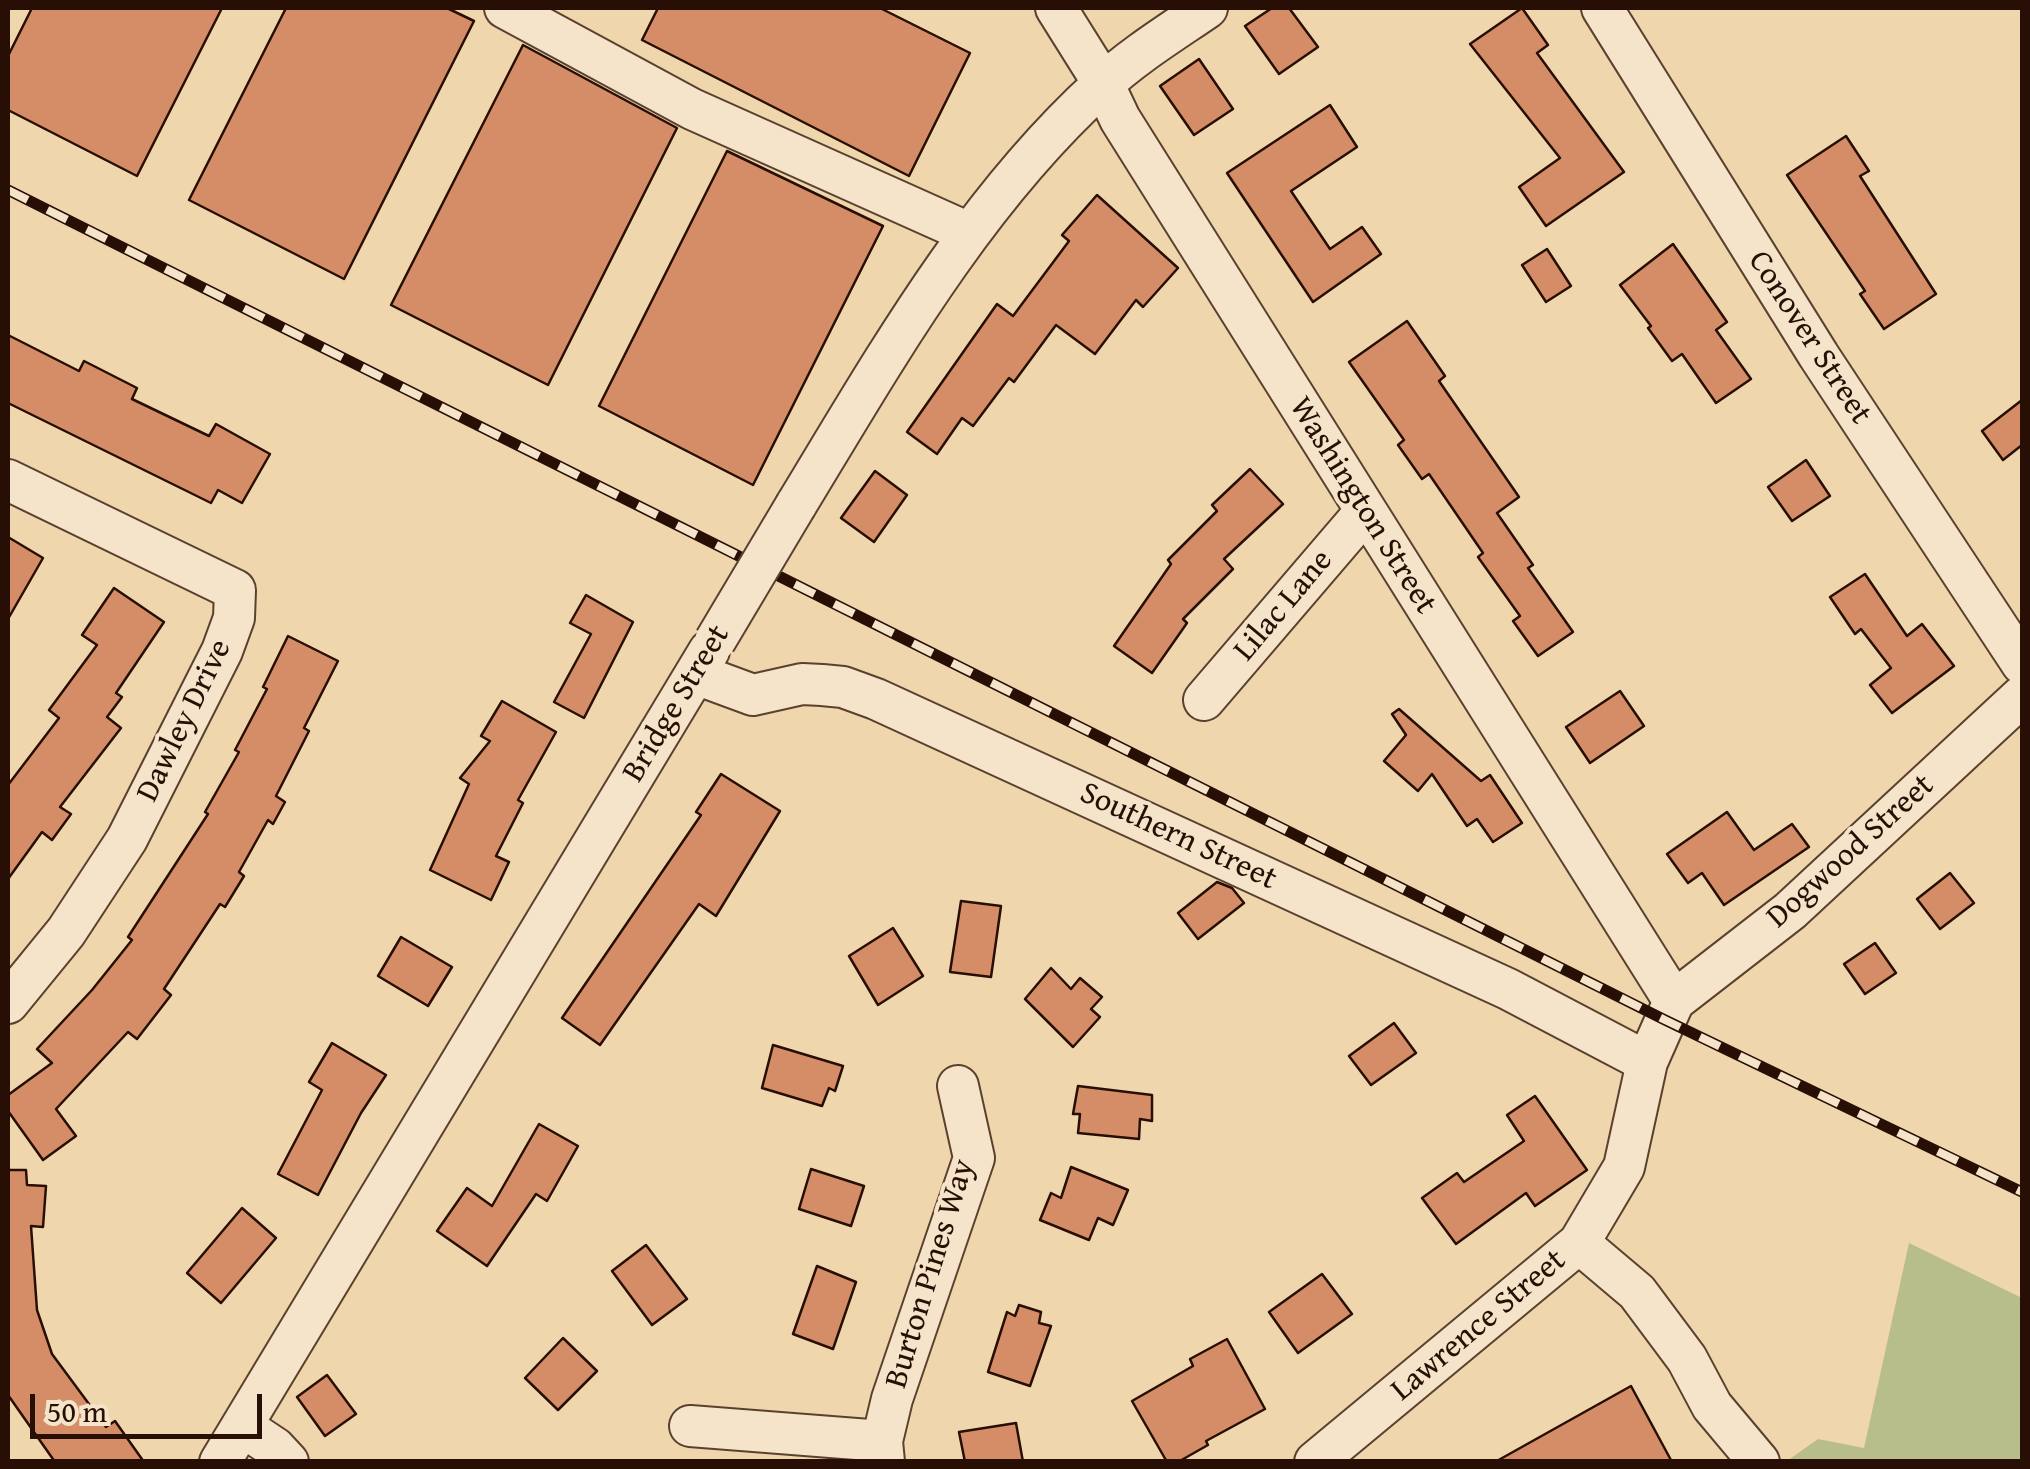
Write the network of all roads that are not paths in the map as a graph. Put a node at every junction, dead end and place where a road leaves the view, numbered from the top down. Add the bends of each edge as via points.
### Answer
1 (505, 8) edge
2 (1056, 8) edge
3 (1207, 8) edge
4 (1602, 8) edge
5 (1104, 83) junction
6 (969, 232) junction
7 (8, 480) edge
8 (1365, 512) junction
9 (705, 657) junction
10 (2022, 664) edge
11 (2022, 696) edge
12 (1204, 700) dead end
13 (1674, 1001) junction
14 (8, 1002) edge
15 (1647, 1062) junction
16 (958, 1086) dead end
17 (1579, 1243) junction
18 (242, 1426) junction
19 (690, 1426) dead end
20 (883, 1451) edge
21 (220, 1462) edge
22 (288, 1462) edge
23 (1315, 1462) edge
24 (1759, 1462) edge

1 - 6 street via 692,108
2 - 5 street, Washington Street
3 - 5 street, Bridge Street
4 - 10 street, Conover Street
5 - 6 street, Bridge Street
5 - 8 street, Washington Street via 1120,119
6 - 9 street, Bridge Street, bridge
7 - 14 street, Dawley Drive via 235,590 222,651 127,839 66,932
8 - 12 street, Lilac Lane
8 - 13 street, Washington Street
9 - 15 street, Southern Street via 752,695 822,684 876,699 1508,989
9 - 18 street, Bridge Street
11 - 13 street, Dogwood Street via 1790,911
13 - 15 street, Lawrence Street
15 - 17 street, Lawrence Street via 1624,1167
16 - 20 street, Burton Pines Way via 974,1158 892,1400
17 - 23 street, Lawrence Street
17 - 24 street via 1637,1292 1712,1406
18 - 21 street, Bridge Street
18 - 22 street
19 - 20 street

